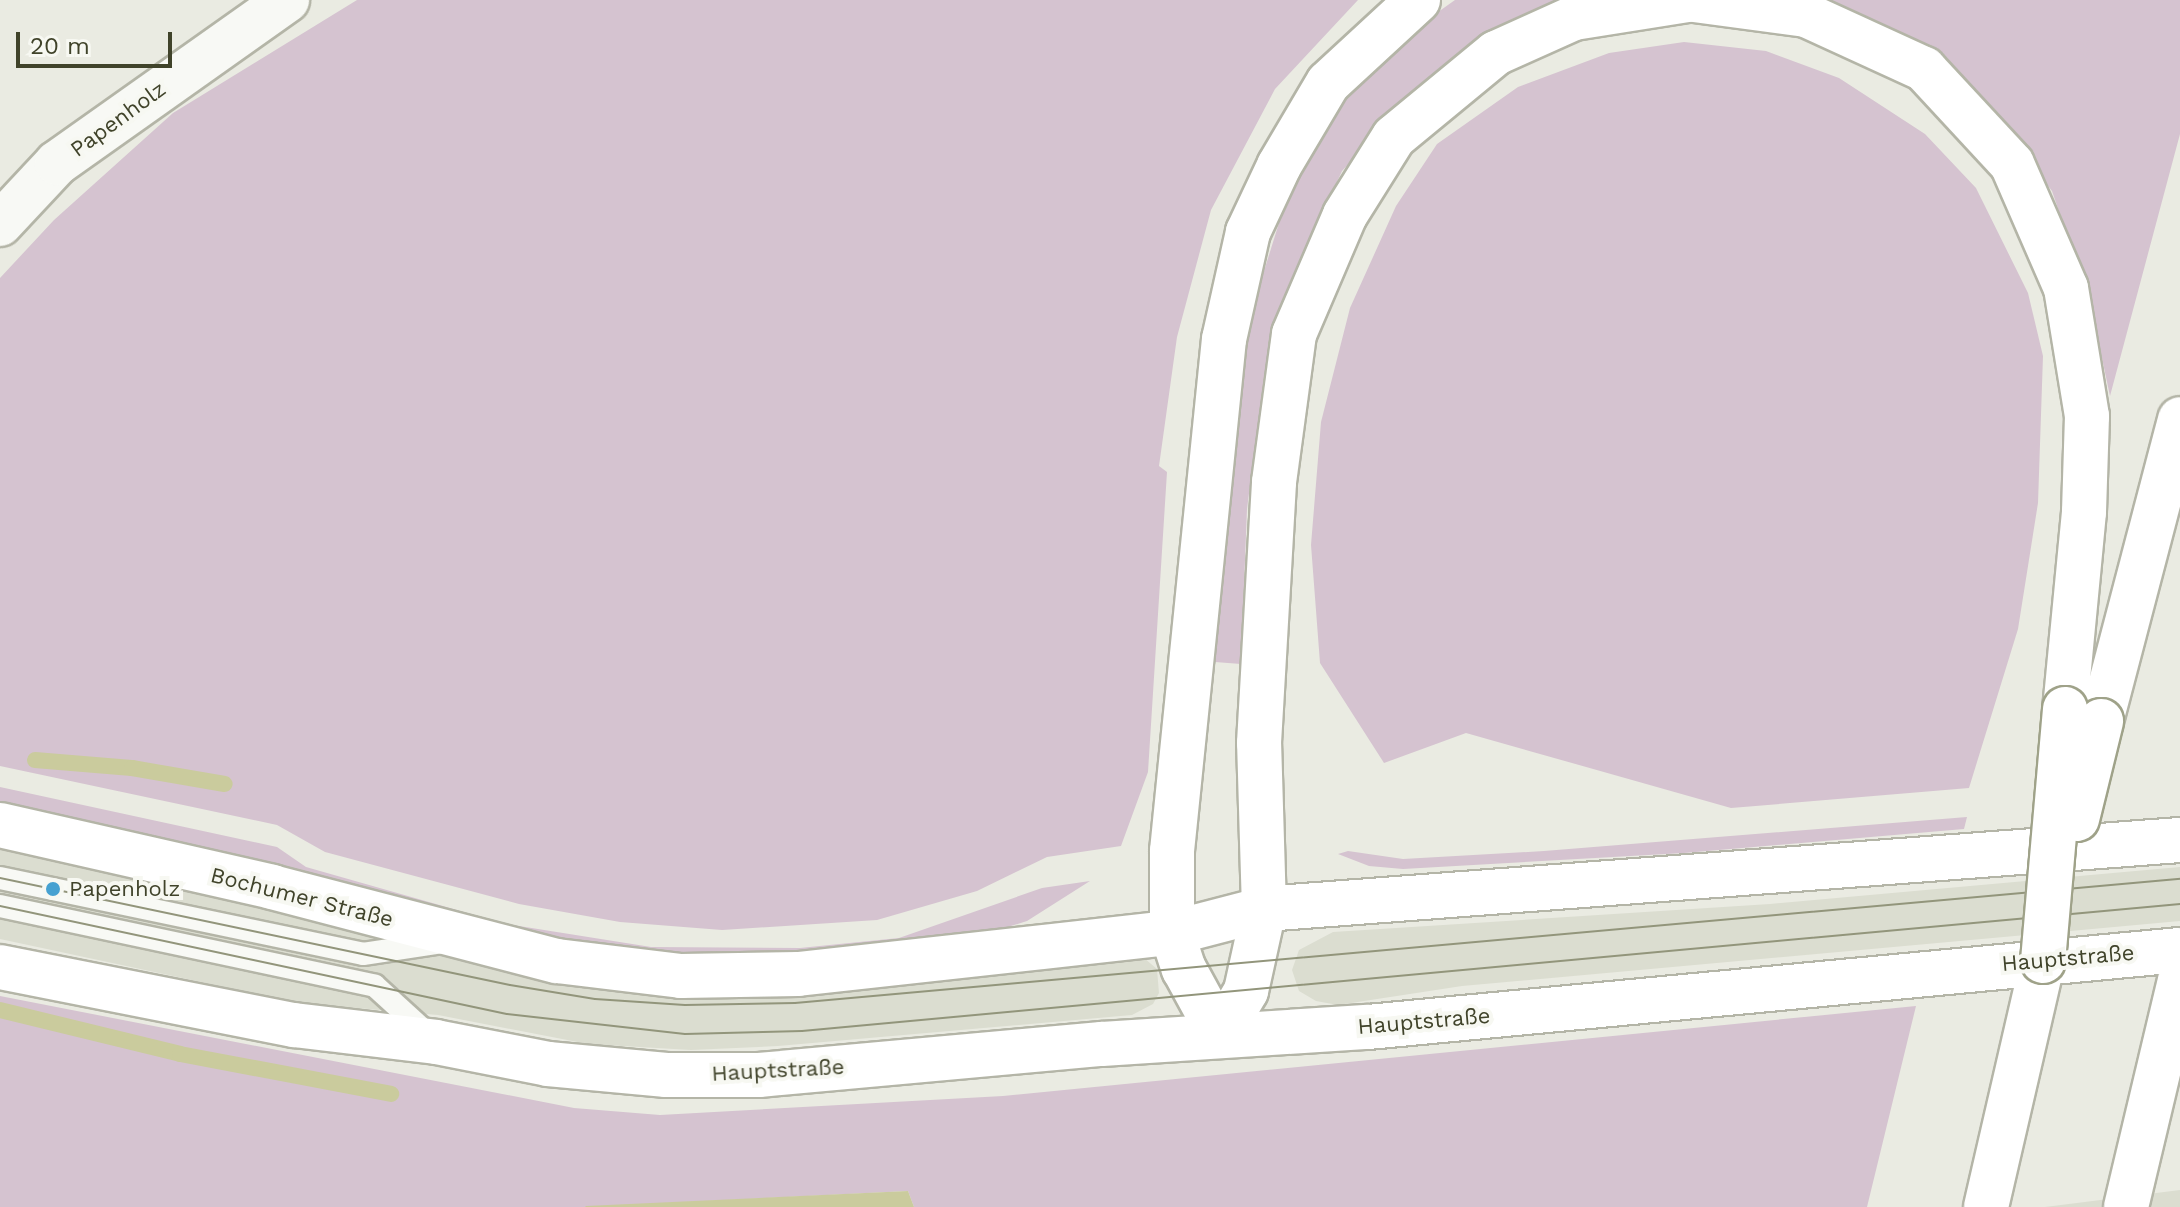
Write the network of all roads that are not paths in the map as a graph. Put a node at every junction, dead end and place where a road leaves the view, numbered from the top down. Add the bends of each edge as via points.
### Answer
1 (287, 0) edge
2 (1418, 0) edge
3 (1688, 0) edge
4 (1694, 0) edge
5 (0, 224) edge
6 (2180, 419) edge
7 (2083, 715) junction
8 (0, 825) edge
9 (2180, 840) edge
10 (0, 878) edge
11 (0, 906) edge
12 (1264, 909) junction
13 (1172, 933) junction
14 (463, 939) junction
15 (2180, 950) edge
16 (0, 967) edge
17 (2180, 980) edge
18 (1220, 1035) junction
19 (436, 1042) junction
20 (2129, 1197) edge
21 (1986, 1207) edge

1 - 5 street, Papenholz via 57,163
2 - 13 main road via 1328,83 1248,232 1224,339 1210,451 1172,851
3 - 12 main road via 1574,18 1496,53 1394,137 1345,215 1294,334 1274,482 1259,743
4 - 7 main road via 1806,15 1924,69 2012,164 2066,288 2087,416
6 - 7 main road
7 - 21 main road, bridge via 2043,961
8 - 14 main road, Bochumer Straße via 272,887
9 - 12 main road
10 - 14 lane, Bochumer Straße via 363,954
11 - 19 lane via 375,986
12 - 13 main road
12 - 18 main road via 1246,991
13 - 14 main road, Bochumer Straße via 798,974 681,976 557,961
13 - 18 main road via 1190,983
15 - 18 main road, Hauptstraße via 1368,1027
16 - 19 main road via 294,1025
17 - 20 main road
18 - 19 main road, Hauptstraße via 759,1075 666,1075 548,1064

